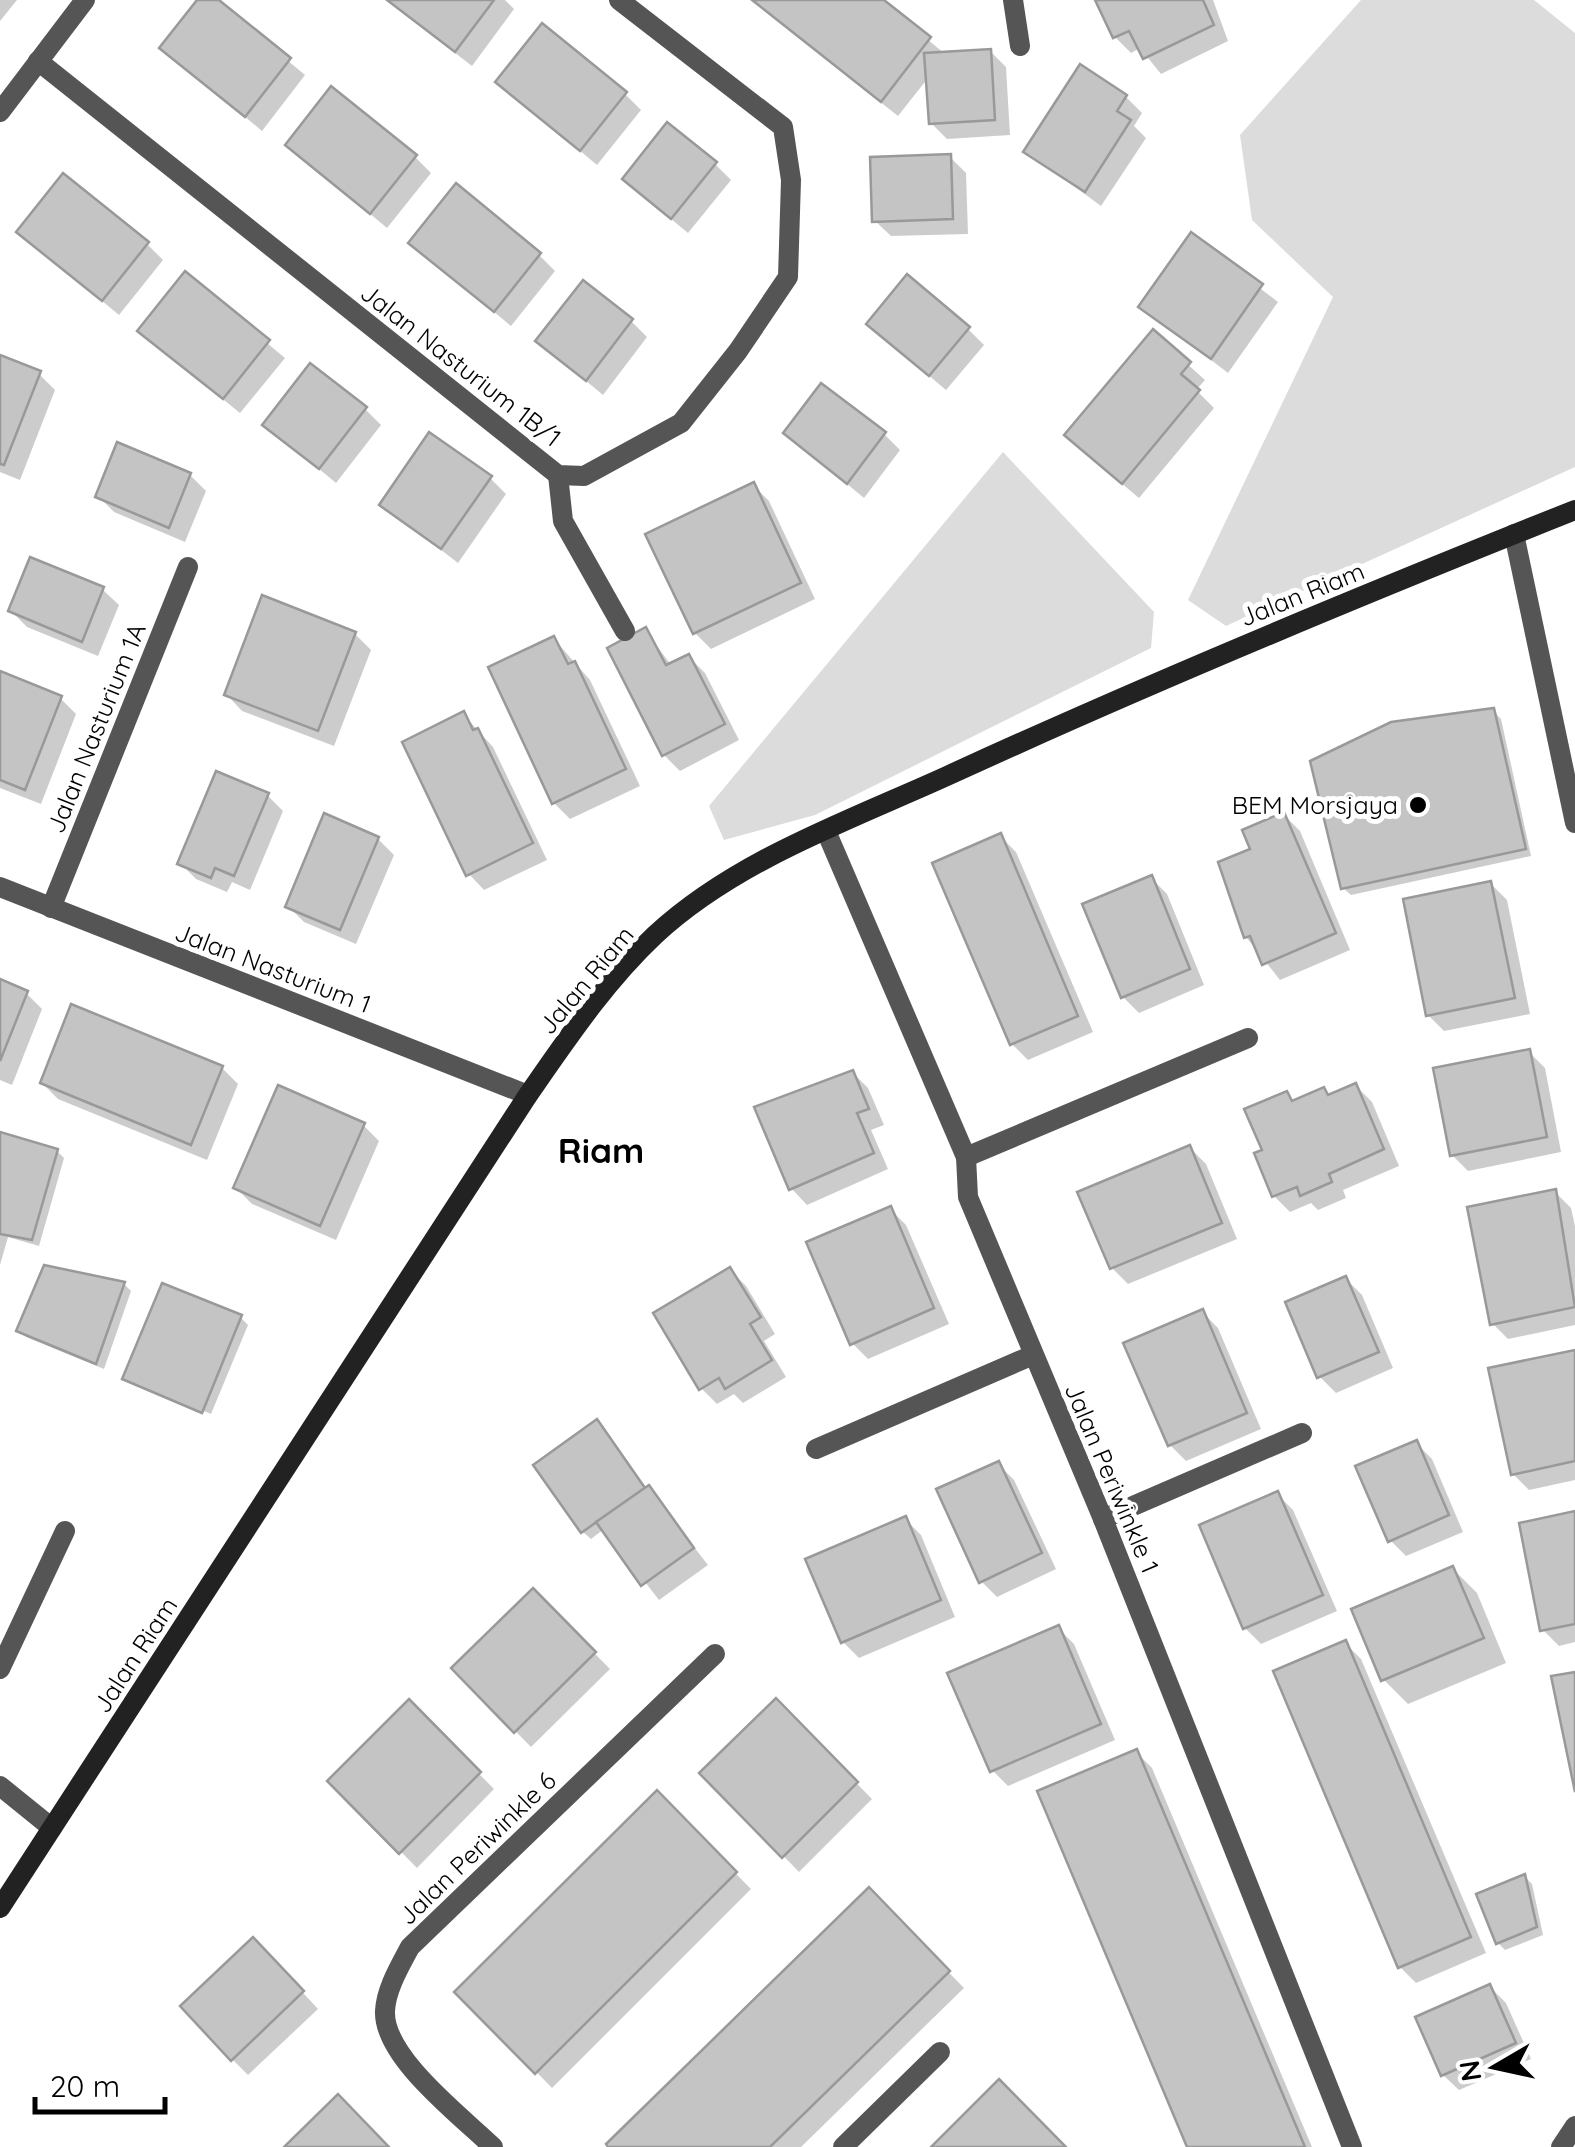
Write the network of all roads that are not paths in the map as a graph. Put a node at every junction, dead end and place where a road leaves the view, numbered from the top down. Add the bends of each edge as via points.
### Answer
1 (85, 0) edge
2 (620, 0) edge
3 (1013, 0) edge
4 (1020, 46) dead end
5 (38, 61) junction
6 (0, 112) edge
7 (558, 474) junction
8 (1575, 510) edge
9 (1514, 534) junction
10 (188, 567) dead end
11 (624, 631) dead end
12 (1575, 823) edge
13 (826, 831) junction
14 (0, 887) edge
15 (51, 908) junction
16 (1248, 1038) dead end
17 (528, 1095) junction
18 (966, 1157) junction
19 (1034, 1355) junction
20 (1302, 1433) dead end
21 (816, 1450) dead end
22 (1103, 1519) junction
23 (64, 1530) dead end
24 (715, 1654) dead end
25 (0, 1668) edge
26 (0, 1786) edge
27 (52, 1828) junction
28 (0, 1908) edge
29 (940, 2052) dead end
30 (1575, 2126) edge
31 (493, 2147) edge
32 (844, 2147) edge
33 (1352, 2147) edge
34 (1560, 2147) edge

1 - 5 street
2 - 7 street, Jalan Nasturium 1B/1 via 783,127 792,225 788,277 681,423 584,476
3 - 4 street
5 - 6 street
5 - 7 street, Jalan Nasturium 1B/1
7 - 11 street via 563,521
8 - 9 main road, Jalan Riam
9 - 12 street
9 - 13 main road, Jalan Riam via 1129,693
10 - 15 street, Jalan Nasturium 1A
13 - 17 main road, Jalan Riam via 730,878 656,934 586,1011
13 - 18 street, Jalan Periwinkle 1
14 - 15 street, Jalan Nasturium 1
15 - 17 street, Jalan Nasturium 1
16 - 18 street
17 - 27 main road, Jalan Riam
18 - 19 street, Jalan Periwinkle 1 via 968,1196
19 - 21 street
19 - 22 street, Jalan Periwinkle 1
20 - 22 street
22 - 33 street, Jalan Periwinkle 1
23 - 25 street
24 - 31 street, Jalan Periwinkle 6 via 410,1947 394,1980 385,2012 393,2047
26 - 27 street
27 - 28 main road, Jalan Riam
29 - 32 street
30 - 34 street

